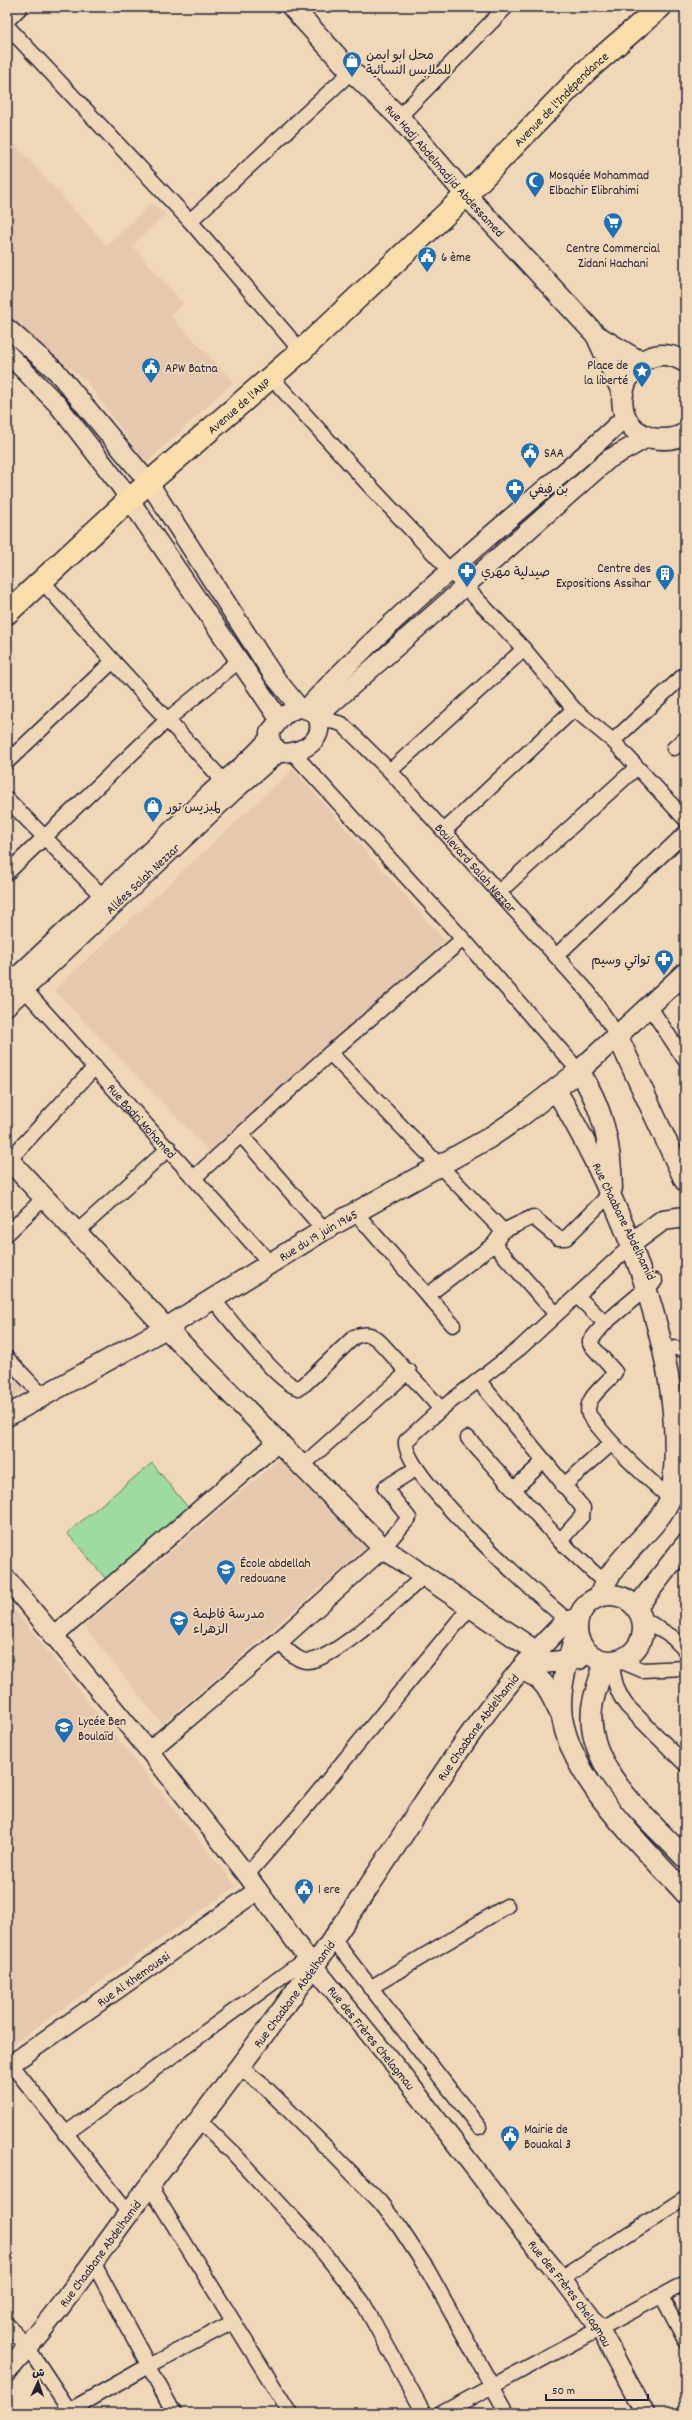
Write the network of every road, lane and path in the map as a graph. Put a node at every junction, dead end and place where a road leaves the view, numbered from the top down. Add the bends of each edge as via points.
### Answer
1 (18, 7) edge
2 (292, 7) edge
3 (506, 7) edge
4 (660, 7) edge
5 (7, 18) edge
6 (7, 26) edge
7 (352, 71) junction
8 (399, 117) junction
9 (466, 195) junction
10 (190, 221) junction
11 (7, 328) edge
12 (596, 335) junction
13 (301, 351) junction
14 (7, 353) edge
15 (641, 362) junction
16 (685, 362) edge
17 (271, 376) junction
18 (622, 392) junction
19 (626, 416) junction
20 (649, 437) junction
21 (680, 439) edge
22 (149, 483) junction
23 (130, 499) junction
24 (451, 570) junction
25 (209, 578) junction
26 (43, 582) junction
27 (466, 586) junction
28 (190, 587) junction
29 (7, 613) edge
30 (524, 649) junction
31 (240, 660) junction
32 (113, 661) junction
33 (685, 674) edge
34 (574, 709) junction
35 (311, 714) junction
36 (280, 719) junction
37 (168, 720) junction
38 (269, 738) junction
39 (612, 741) junction
40 (287, 753) junction
41 (7, 762) edge
42 (636, 768) junction
43 (390, 771) junction
44 (228, 786) junction
45 (7, 799) edge
46 (685, 818) edge
47 (444, 831) junction
48 (685, 833) edge
49 (45, 838) junction
50 (7, 873) edge
51 (499, 892) junction
52 (103, 896) junction
53 (463, 938) junction
54 (556, 956) junction
55 (685, 973) edge
56 (15, 984) edge
57 (7, 1006) edge
58 (650, 1006) junction
59 (617, 1035) junction
60 (330, 1052) junction
61 (685, 1060) edge
62 (95, 1067) junction
63 (579, 1071) junction
64 (556, 1090) junction
65 (241, 1135) junction
66 (168, 1148) junction
67 (8, 1159) edge
68 (440, 1167) junction
69 (195, 1177) junction
70 (685, 1181) edge
71 (612, 1192) junction
72 (43, 1199) junction
73 (355, 1212) junction
74 (685, 1217) edge
75 (324, 1230) junction
76 (503, 1231) junction
77 (77, 1232) junction
78 (7, 1234) edge
79 (636, 1240) junction
80 (494, 1244) junction
81 (270, 1263) junction
82 (654, 1281) junction
83 (428, 1295) junction
84 (577, 1296) junction
85 (212, 1299) junction
86 (556, 1314) junction
87 (605, 1323) junction
88 (453, 1325) dead end
89 (166, 1328) junction
90 (680, 1349) edge
91 (7, 1358) edge
92 (408, 1371) junction
93 (478, 1380) junction
94 (42, 1395) junction
95 (441, 1409) junction
96 (7, 1416) edge
97 (468, 1438) dead end
98 (278, 1442) junction
99 (612, 1444) junction
100 (543, 1462) junction
101 (303, 1466) junction
102 (415, 1469) junction
103 (564, 1486) junction
104 (513, 1490) junction
105 (670, 1498) junction
106 (560, 1541) junction
107 (685, 1545) edge
108 (383, 1548) junction
109 (424, 1576) junction
110 (7, 1580) edge
111 (601, 1589) junction
112 (470, 1608) junction
113 (639, 1613) junction
114 (574, 1624) junction
115 (54, 1637) junction
116 (278, 1642) junction
117 (685, 1650) edge
118 (607, 1660) junction
119 (568, 1661) junction
120 (527, 1662) junction
121 (685, 1668) edge
122 (562, 1719) junction
123 (149, 1751) junction
124 (685, 1764) edge
125 (684, 1855) edge
126 (247, 1875) junction
127 (258, 1890) junction
128 (685, 1893) edge
129 (507, 1906) dead end
130 (333, 1939) junction
131 (311, 1962) junction
132 (370, 1988) junction
133 (9, 2066) edge
134 (240, 2067) junction
135 (200, 2121) junction
136 (479, 2127) dead end
137 (64, 2134) junction
138 (149, 2185) junction
139 (685, 2198) edge
140 (129, 2213) junction
141 (94, 2264) junction
142 (561, 2278) junction
143 (685, 2283) edge
144 (662, 2296) junction
145 (234, 2322) junction
146 (7, 2324) edge
147 (600, 2329) junction
148 (685, 2340) edge
149 (28, 2348) junction
150 (150, 2365) junction
151 (7, 2371) edge
152 (492, 2386) junction
153 (70, 2411) edge
154 (174, 2413) edge
155 (290, 2413) edge
156 (424, 2413) edge
157 (442, 2413) edge
158 (507, 2413) edge
159 (645, 2413) edge

1 - 5 street
2 - 7 main road, Rue Hadj Abdelmadjid Abdessamed
3 - 8 street
4 - 9 main road, Avenue de l'Indépendance via 586,71
6 - 10 street
7 - 8 main road, Rue Hadj Abdelmadjid Abdessamed
7 - 10 street
8 - 9 main road, Rue Hadj Abdelmadjid Abdessamed
9 - 12 main road, Rue Hadj Abdelmadjid Abdessamed
9 - 13 main road, Avenue de l'ANP
10 - 13 street
11 - 22 street via 57,372
12 - 15 main road, Rue Hadj Abdelmadjid Abdessamed
12 - 18 main road, Rue Hadj Abdelmadjid Abdessamed
13 - 17 main road, Avenue de l'ANP
14 - 23 street via 58,405
15 - 16 main road via 653,357 667,356
15 - 18 main road via 629,375
17 - 22 main road, Avenue de l'ANP
17 - 24 street via 368,484
18 - 19 main road
19 - 20 main road via 635,428
19 - 24 street
20 - 21 main road
20 - 27 street via 609,459
22 - 23 main road, Avenue de l'ANP
22 - 25 street
23 - 26 main road, Avenue de l'ANP
23 - 28 street
24 - 27 street
24 - 35 street via 327,685
25 - 28 street
25 - 35 street via 272,675
26 - 29 main road, Avenue de l'ANP
26 - 32 street
27 - 30 street
27 - 35 street
28 - 31 street
30 - 34 street
30 - 43 street
31 - 36 street
31 - 37 street
32 - 37 street
32 - 41 street
33 - 39 street
34 - 39 street
34 - 47 street
35 - 36 street
35 - 40 street via 317,738 307,747
35 - 43 street, Boulevard Salah Nezzar via 342,724
36 - 38 street via 271,729
37 - 44 street
37 - 49 street
38 - 40 street
38 - 44 street
39 - 42 street
40 - 44 street, Allées Salah Nezzar
40 - 53 street
42 - 46 street
42 - 51 street
43 - 47 street, Boulevard Salah Nezzar
44 - 52 street
44 - 56 street, Allées Salah Nezzar
45 - 49 street
47 - 51 street, Boulevard Salah Nezzar
48 - 54 street
49 - 50 street
49 - 52 street
51 - 54 street, Boulevard Salah Nezzar
52 - 56 street
53 - 60 street
53 - 63 street
54 - 59 street, Boulevard Salah Nezzar via 589,993
55 - 58 main road, Rue du 19 juin 1965
56 - 57 street, Allées Salah Nezzar
56 - 62 street, Rue Badri Mohamed
58 - 59 main road, Rue du 19 juin 1965
58 - 61 street
59 - 63 main road, Rue du 19 juin 1965
59 - 70 main road
60 - 65 street
60 - 68 street
62 - 66 street, Rue Badri Mohamed
62 - 67 street
63 - 64 main road, Rue du 19 juin 1965
63 - 71 main road via 600,1109 606,1129
64 - 68 main road, Rue du 19 juin 1965 via 489,1138
64 - 71 main road, Rue Chaabane Abdelhamid
65 - 69 street
65 - 75 street
66 - 69 street, Rue Badri Mohamed
66 - 77 street
67 - 72 main road
68 - 73 main road, Rue du 19 juin 1965
68 - 76 street
69 - 81 street, Rue Badri Mohamed
71 - 76 street via 566,1238 558,1238 532,1217
71 - 79 main road, Rue Chaabane Abdelhamid
72 - 77 main road
72 - 78 street
73 - 75 main road, Rue du 19 juin 1965
73 - 83 street
74 - 79 main road via 662,1220
75 - 81 main road, Rue du 19 juin 1965
76 - 80 street
77 - 89 main road
79 - 82 main road, Rue Chaabane Abdelhamid
79 - 84 street
80 - 83 street
80 - 86 street
81 - 85 main road, Rue du 19 juin 1965
82 - 87 street
82 - 90 main road, Rue Chaabane Abdelhamid
83 - 88 street
84 - 86 street
84 - 87 street
85 - 89 main road, Rue du 19 juin 1965
85 - 92 street via 276,1373 294,1387 299,1388 305,1384 354,1337 365,1333 374,1336
86 - 93 street via 520,1348
87 - 99 street via 590,1344 615,1372 593,1396 588,1411
89 - 94 main road, Rue du 19 juin 1965
89 - 98 main road
90 - 105 main road, Rue Chaabane Abdelhamid via 684,1445 680,1469
91 - 94 street
92 - 95 street
92 - 101 street
93 - 95 street
93 - 100 street
94 - 96 main road, Rue du 19 juin 1965
95 - 102 street via 406,1441 405,1446
97 - 104 street
98 - 101 main road
98 - 115 street
99 - 103 street
99 - 105 street
100 - 103 street
100 - 104 street
101 - 108 main road
102 - 108 street via 385,1487 384,1490 409,1518
102 - 114 street via 492,1553
103 - 106 street via 584,1513
104 - 106 street
105 - 111 main road, Rue Chaabane Abdelhamid via 659,1517 625,1554
106 - 111 street
107 - 113 main road
108 - 109 main road
108 - 116 street
109 - 112 main road
109 - 116 street via 340,1647 317,1658 302,1660
110 - 115 street, Rue des Frères Chelagmau
111 - 113 main road via 626,1598
111 - 114 main road via 582,1610
112 - 120 main road
112 - 126 street via 301,1814
113 - 117 street
113 - 118 main road via 644,1632 639,1644 630,1654
114 - 118 main road via 586,1650
114 - 119 main road
114 - 120 main road, Rue Chaabane Abdelhamid via 560,1627
115 - 123 street, Rue des Frères Chelagmau
116 - 123 street
118 - 119 main road
118 - 121 street via 642,1670
118 - 124 street via 619,1695 627,1706
118 - 125 main road via 592,1708 593,1734 604,1764 618,1786
119 - 120 main road
119 - 122 main road via 562,1693
120 - 122 main road via 542,1681
120 - 130 main road, Rue Chaabane Abdelhamid via 465,1738 397,1846
122 - 128 main road via 570,1746 590,1782 630,1832
123 - 126 street, Rue des Frères Chelagmau
126 - 127 street, Rue des Frères Chelagmau
127 - 131 street, Rue des Frères Chelagmau
127 - 133 street, Rue Al Khemoussi
129 - 132 street
130 - 131 main road, Rue Chaabane Abdelhamid
130 - 132 street
131 - 134 main road, Rue Chaabane Abdelhamid
131 - 137 street
131 - 142 street, Rue des Frères Chelagmau
132 - 136 street
133 - 137 street
134 - 135 main road, Rue Chaabane Abdelhamid
134 - 152 street via 265,2087 389,2213 421,2258
135 - 138 main road, Rue Chaabane Abdelhamid
135 - 156 street via 284,2208 362,2301
137 - 140 street
138 - 140 main road, Rue Chaabane Abdelhamid
138 - 145 street
139 - 142 street
140 - 141 main road, Rue Chaabane Abdelhamid
141 - 149 main road, Rue Chaabane Abdelhamid
141 - 150 street
142 - 147 street, Rue des Frères Chelagmau
143 - 144 street
144 - 147 street
144 - 148 street
145 - 150 street
145 - 155 street
146 - 149 street
147 - 152 street
147 - 159 street, Rue des Frères Chelagmau
149 - 151 main road, Rue Chaabane Abdelhamid
149 - 153 street
150 - 153 street
150 - 154 street
152 - 157 street
152 - 158 street

